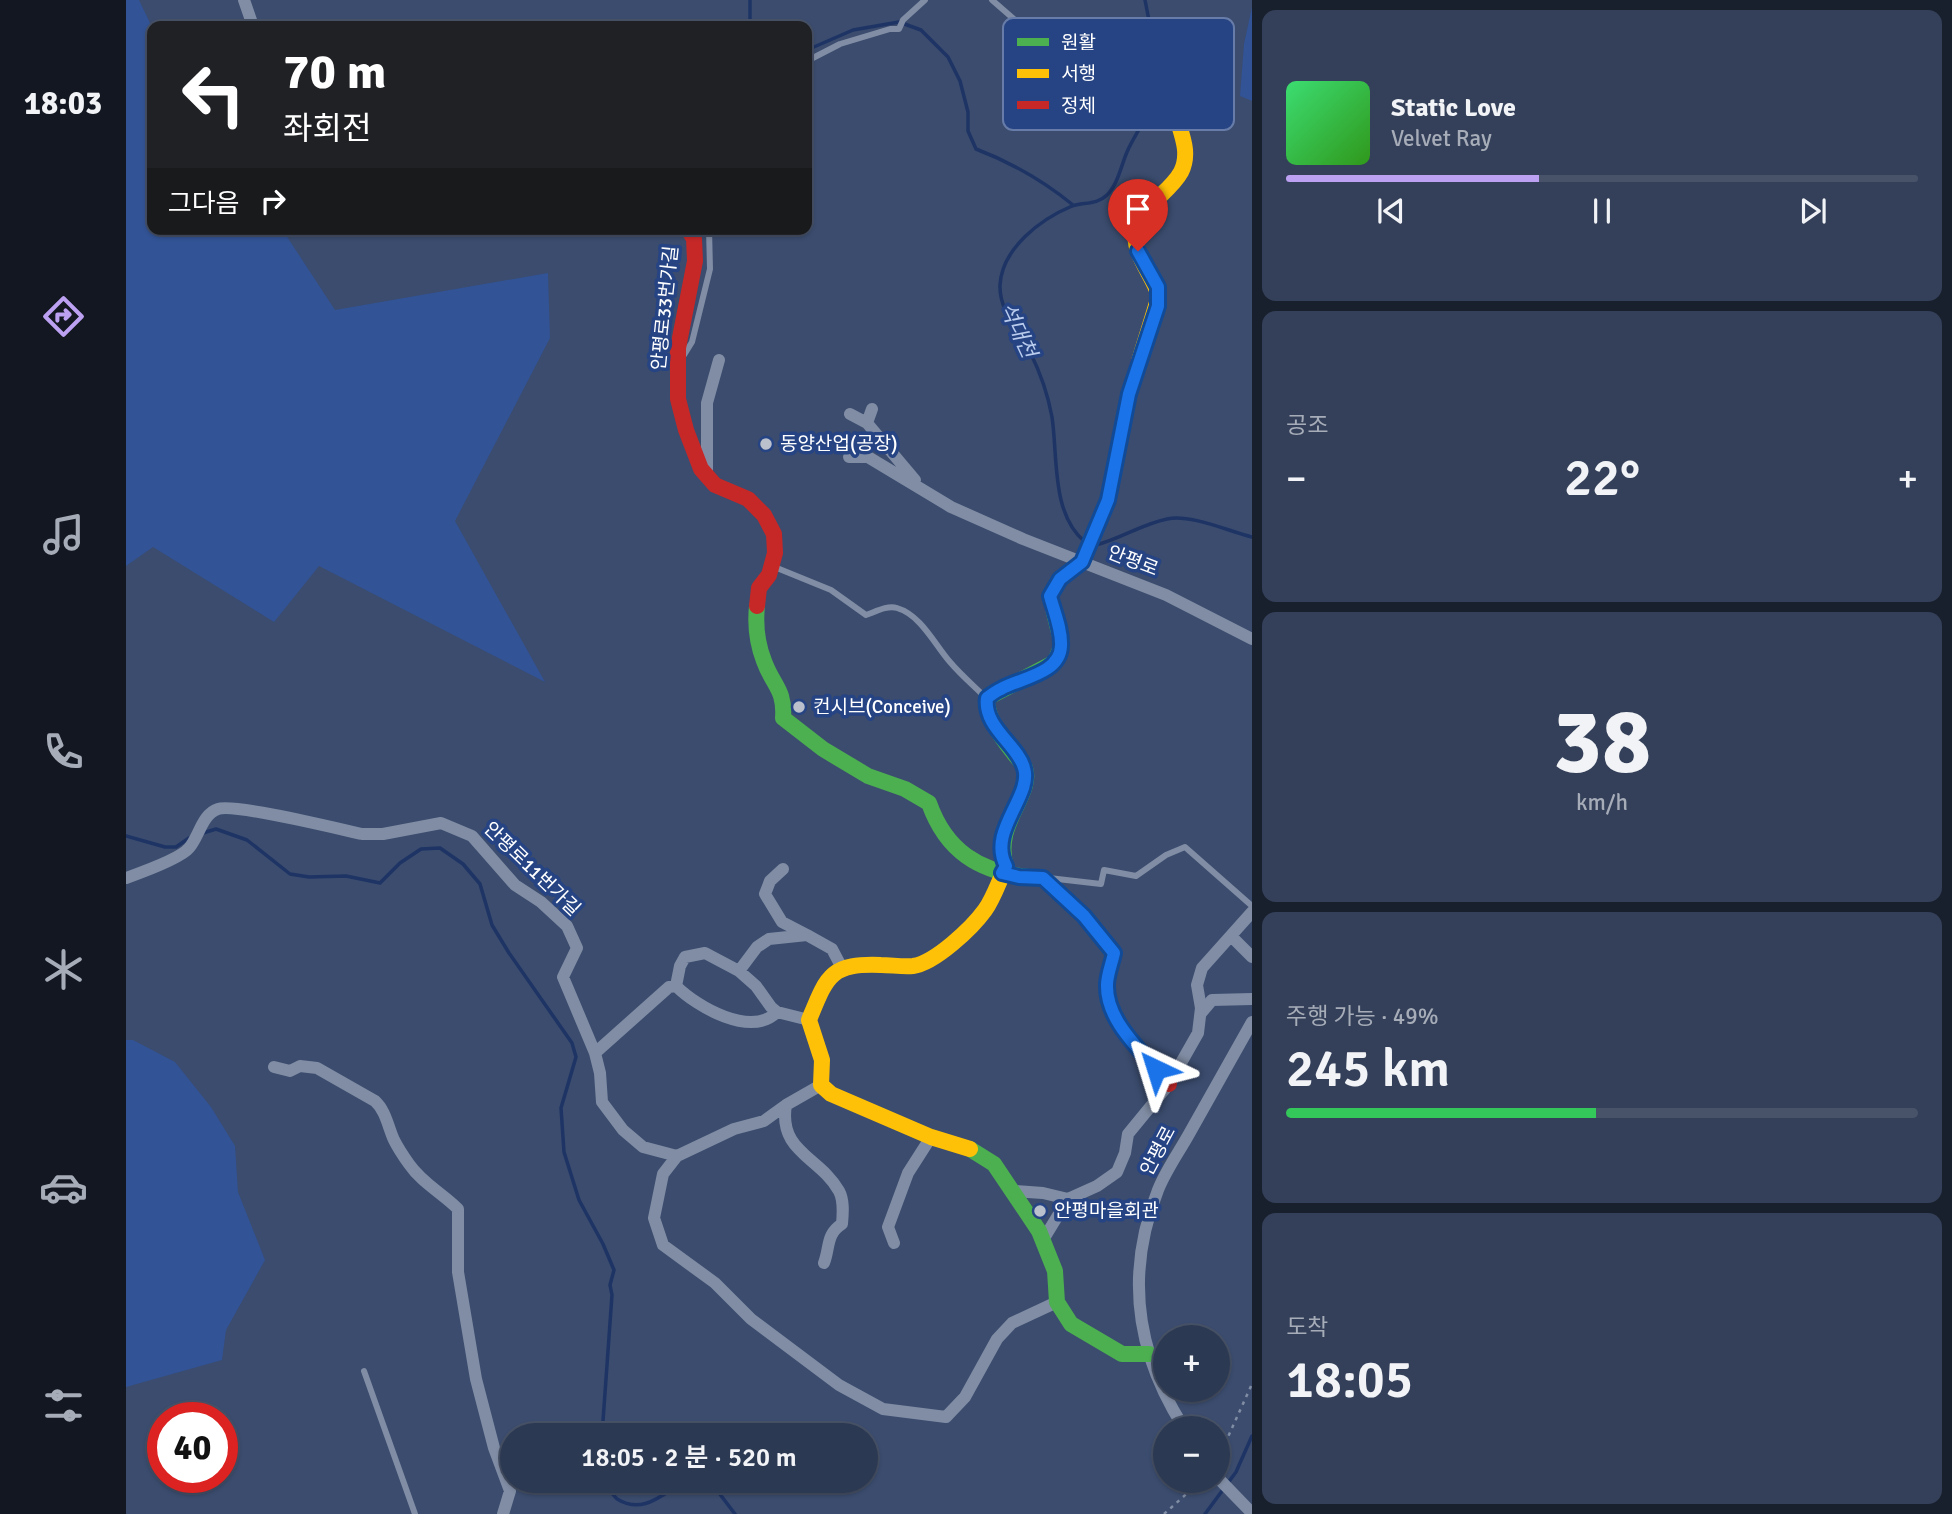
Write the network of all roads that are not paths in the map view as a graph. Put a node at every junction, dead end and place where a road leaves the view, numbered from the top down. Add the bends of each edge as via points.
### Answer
1 (244, 0) edge
2 (925, 0) edge
3 (992, 0) edge
4 (1013, 18) edge
5 (251, 21) edge
6 (812, 58) edge
7 (1180, 130) edge
8 (692, 235) edge
9 (709, 235) edge
10 (719, 360) dead end
11 (677, 366) junction
12 (872, 409) dead end
13 (850, 414) dead end
14 (867, 423) junction
15 (849, 457) dead end
16 (707, 477) junction
17 (922, 488) junction
18 (1088, 550) junction
19 (772, 566) junction
20 (1252, 639) edge
21 (987, 698) junction
22 (783, 869) dead end
23 (1002, 873) junction
24 (126, 878) edge
25 (1043, 878) junction
26 (1252, 906) edge
27 (1252, 912) edge
28 (807, 935) junction
29 (1231, 936) junction
30 (1252, 957) edge
31 (842, 968) junction
32 (739, 971) junction
33 (676, 986) junction
34 (1252, 999) edge
35 (777, 1012) junction
36 (1201, 1013) junction
37 (809, 1020) junction
38 (1252, 1023) edge
39 (595, 1053) junction
40 (274, 1067) dead end
41 (1169, 1084) junction
42 (821, 1085) junction
43 (786, 1105) junction
44 (931, 1137) junction
45 (677, 1156) junction
46 (1014, 1191) junction
47 (1068, 1199) junction
48 (1043, 1240) junction
49 (894, 1243) dead end
50 (824, 1263) dead end
51 (1057, 1302) junction
52 (1149, 1354) junction
53 (364, 1371) dead end
54 (1177, 1416) edge
55 (1230, 1491) edge
56 (1252, 1513) edge
57 (415, 1514) edge
58 (503, 1514) edge

1 - 5 street
2 - 6 lane via 900,27 840,44
3 - 4 lane
7 - 18 street via 1185,161 1137,227 1138,251 1158,287 1158,306 1129,394 1108,500
8 - 11 street, 안평로33번가길 via 695,261
9 - 11 lane via 710,269 692,342
10 - 16 street via 707,403
11 - 16 street, 안평로33번가길 via 678,399 686,430
12 - 14 street
13 - 14 street
14 - 17 street
15 - 17 street via 868,457
16 - 19 street via 748,499 764,515 774,534
17 - 18 street, 안평로 via 951,507 1023,539
18 - 20 street, 안평로
18 - 21 street via 1050,596 1062,644 1055,662
19 - 21 lane via 831,590 866,615 889,607 908,613
19 - 23 street via 759,588 755,627 764,661 785,700 783,718 868,776 929,803 933,822 946,841 973,862
21 - 23 street via 988,715 1024,768 1024,783 1004,830 1001,857 1006,866
22 - 28 street via 770,881 765,894 782,922
23 - 25 street
23 - 31 street via 985,910 929,961 913,966 856,964
24 - 39 street, 안평로11번가길 via 189,848 218,808 239,808 362,834 441,823 472,836 515,885 567,926 577,948 563,977
25 - 26 lane via 1101,884 1104,870 1136,876 1185,847
25 - 41 street via 1084,916 1114,953 1107,985 1111,1006 1126,1035
27 - 29 street
28 - 31 street via 832,949
28 - 32 street via 769,939
29 - 30 street
29 - 36 street via 1202,968 1197,985
31 - 37 street via 823,986
32 - 33 street via 705,953 685,957
32 - 35 street
33 - 35 street via 731,1019 755,1023
33 - 39 street via 669,987
34 - 36 street via 1212,1000
35 - 37 street
36 - 41 street via 1198,1033
37 - 42 street via 822,1060
38 - 52 street, 안평로 via 1159,1189 1140,1259 1139,1290
39 - 45 street, 안평로11번가길 via 602,1102 623,1130 643,1147
40 - 58 street via 290,1071 300,1066 317,1068 375,1101 411,1167 458,1209 458,1272 474,1365 494,1448 510,1491
41 - 47 street via 1128,1133 1117,1172
42 - 43 street
42 - 44 street via 831,1094
43 - 45 street via 764,1121 734,1129
43 - 50 street via 783,1119 788,1138 840,1191 842,1224 828,1239
44 - 46 street via 982,1155
44 - 49 street via 908,1173 888,1227
45 - 51 street via 663,1174 654,1218 663,1245 839,1385 883,1409 946,1417 965,1397 997,1339 1012,1322
46 - 47 street
46 - 48 street
47 - 48 street
48 - 51 street via 1055,1272
51 - 52 street via 1085,1334 1122,1354
52 - 54 street, 안평로
53 - 57 lane
55 - 56 street

